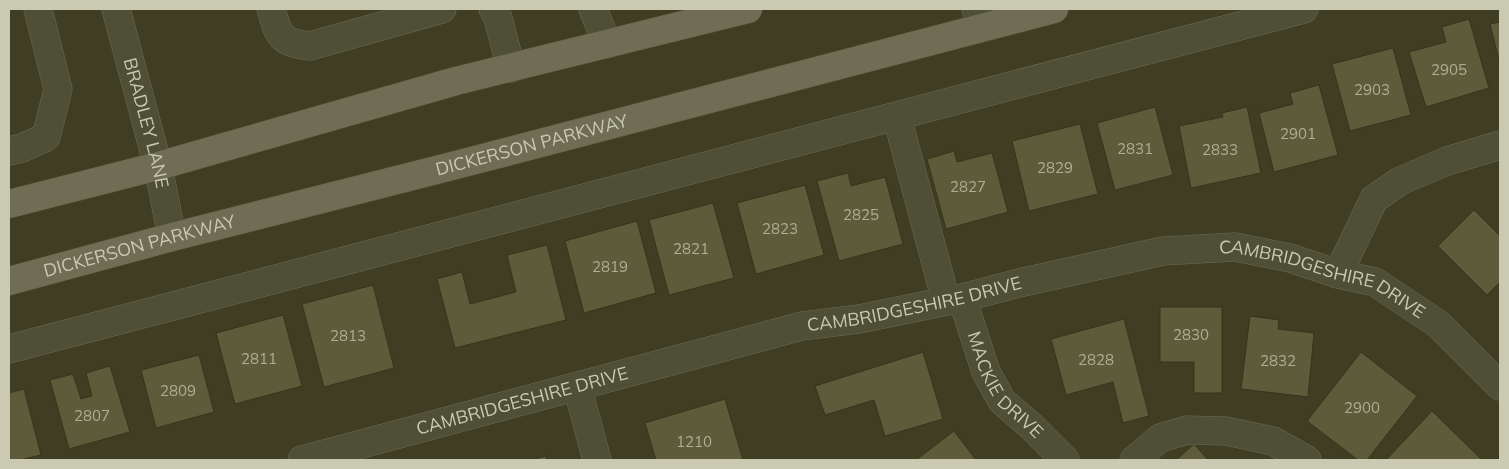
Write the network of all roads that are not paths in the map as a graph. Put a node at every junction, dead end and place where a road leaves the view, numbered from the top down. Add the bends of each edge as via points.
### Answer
1 (38, 9) edge
2 (116, 9) edge
3 (271, 9) edge
4 (442, 9) edge
5 (493, 9) edge
6 (593, 9) edge
7 (748, 9) edge
8 (1054, 9) edge
9 (1304, 9) edge
10 (979, 18) edge
11 (607, 44) junction
12 (511, 68) junction
13 (897, 117) junction
14 (1500, 146) edge
15 (9, 151) edge
16 (158, 166) junction
17 (9, 204) edge
18 (172, 237) junction
19 (1338, 274) junction
20 (9, 282) edge
21 (954, 300) junction
22 (9, 350) edge
23 (577, 386) junction
24 (1500, 386) edge
25 (302, 460) edge
26 (598, 460) edge
27 (1064, 460) edge
28 (1134, 460) edge
29 (1308, 460) edge

1 - 15 street via 58,89 46,137
2 - 16 street, BRADLEY LANE
3 - 4 street via 278,32 284,39 310,46
5 - 12 street
6 - 11 street
7 - 11 main road
8 - 10 main road, DICKERSON PARKWAY
9 - 13 street
10 - 18 main road, DICKERSON PARKWAY via 684,104
11 - 12 main road
12 - 16 main road
13 - 21 street, MACKIE DRIVE
13 - 22 street
14 - 19 street via 1447,161 1400,181 1374,198
16 - 17 main road
16 - 18 street, BRADLEY LANE
18 - 20 main road, DICKERSON PARKWAY
19 - 21 street, CAMBRIDGESHIRE DRIVE via 1290,258 1235,247 1163,252
19 - 24 street, CAMBRIDGESHIRE DRIVE via 1375,282 1438,324
21 - 23 street, CAMBRIDGESHIRE DRIVE via 802,326
21 - 27 street, MACKIE DRIVE via 1002,401
23 - 25 street, CAMBRIDGESHIRE DRIVE
23 - 26 street
28 - 29 street via 1160,438 1187,430 1226,431 1273,441

